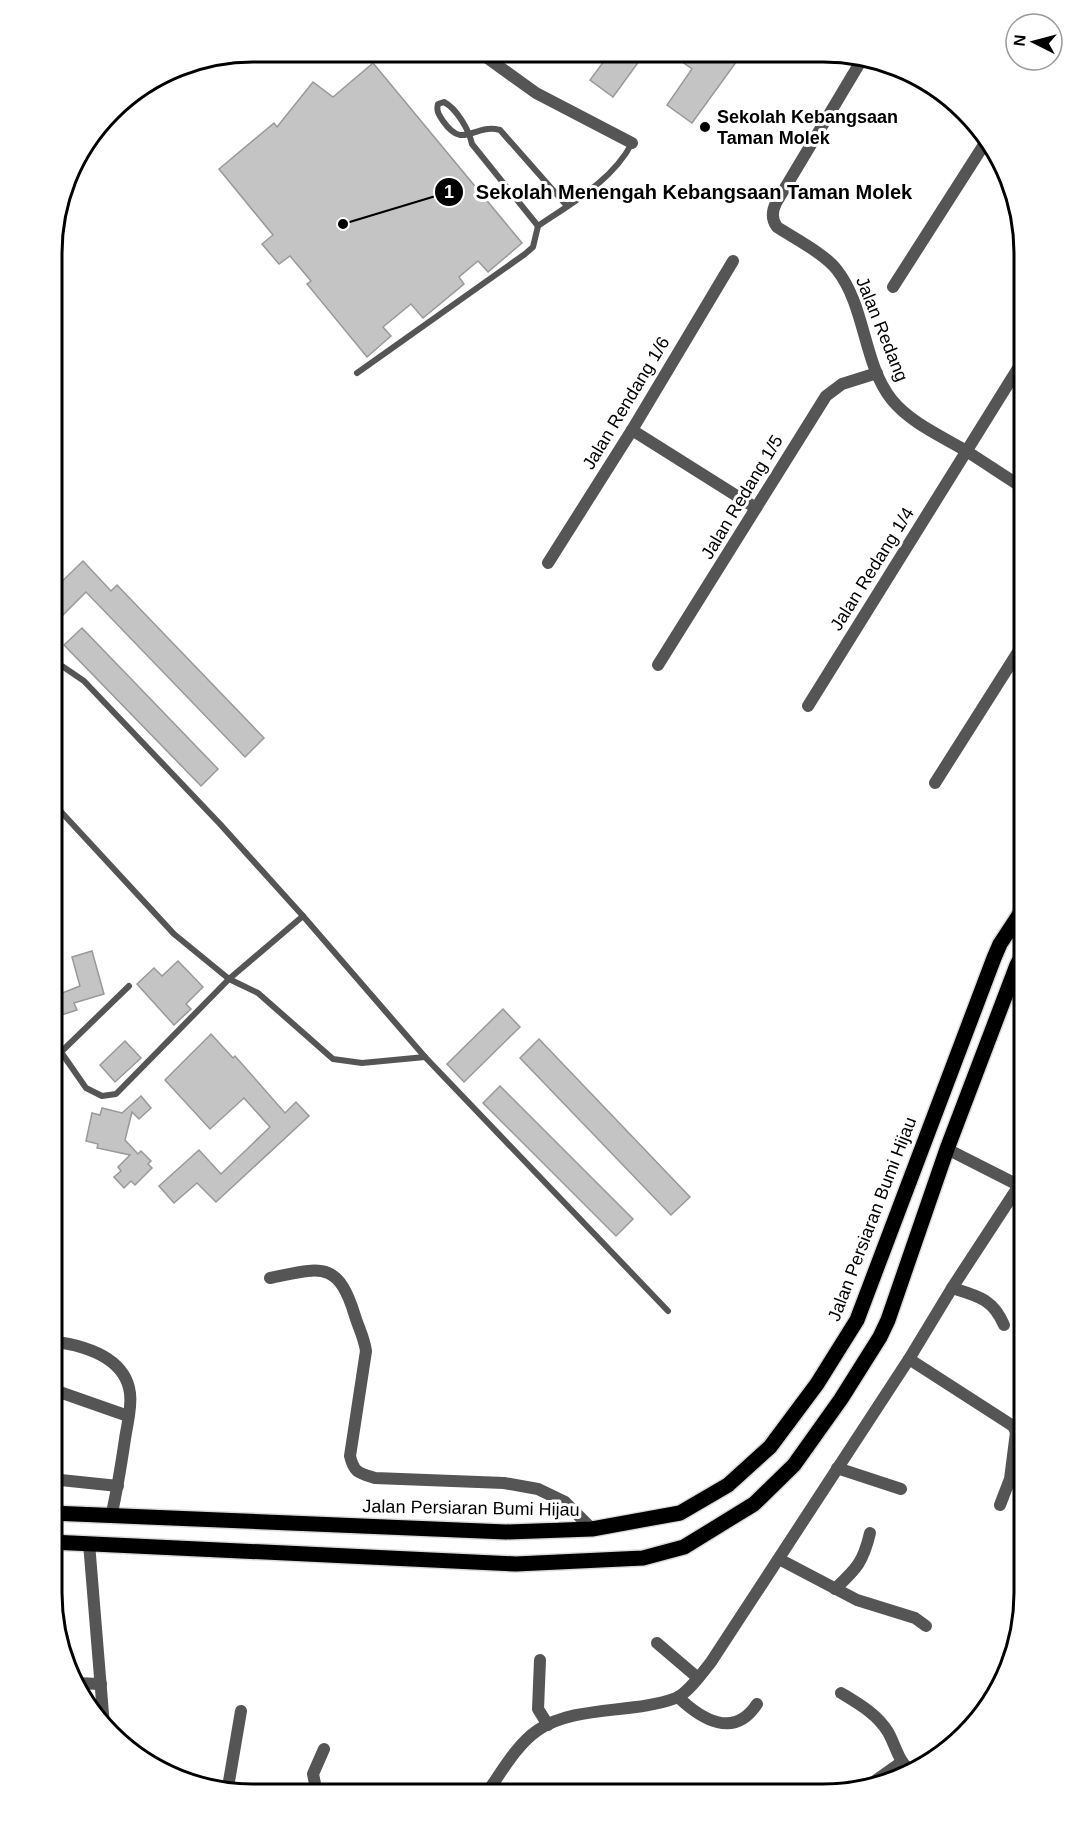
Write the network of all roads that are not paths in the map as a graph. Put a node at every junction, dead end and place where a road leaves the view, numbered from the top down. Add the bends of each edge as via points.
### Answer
1 (491, 62) edge
2 (859, 65) edge
3 (470, 134) junction
4 (632, 143) joint
5 (983, 147) edge
6 (567, 206) junction
7 (538, 226) junction
8 (733, 261) dead end
9 (893, 287) dead end
10 (357, 373) dead end
11 (877, 373) junction
12 (1014, 375) edge
13 (632, 430) junction
14 (966, 451) junction
15 (1014, 482) edge
16 (756, 508) junction
17 (548, 563) dead end
18 (1014, 658) edge
19 (658, 665) dead end
20 (61, 666) edge
21 (808, 706) dead end
22 (935, 783) dead end
23 (61, 812) edge
24 (303, 916) junction
25 (1014, 923) edge
26 (1014, 973) edge
27 (230, 979) junction
28 (129, 986) dead end
29 (61, 1052) joint
30 (425, 1057) junction
31 (947, 1149) junction
32 (1014, 1184) edge
33 (1014, 1198) edge
34 (270, 1278) dead end
35 (952, 1288) junction
36 (668, 1311) dead end
37 (1004, 1325) dead end
38 (61, 1343) edge
39 (909, 1359) junction
40 (61, 1393) edge
41 (128, 1416) junction
42 (1014, 1428) edge
43 (1014, 1448) edge
44 (837, 1468) junction
45 (61, 1480) edge
46 (118, 1486) junction
47 (901, 1489) dead end
48 (1000, 1505) dead end
49 (61, 1514) edge
50 (111, 1517) junction
51 (592, 1529) junction
52 (870, 1533) dead end
53 (61, 1542) edge
54 (89, 1543) junction
55 (779, 1559) junction
56 (835, 1589) junction
57 (927, 1626) dead end
58 (657, 1643) dead end
59 (540, 1660) dead end
60 (698, 1678) junction
61 (84, 1683) edge
62 (101, 1684) junction
63 (841, 1693) dead end
64 (678, 1697) junction
65 (757, 1704) dead end
66 (103, 1712) edge
67 (241, 1712) dead end
68 (548, 1725) junction
69 (324, 1749) dead end
70 (902, 1762) junction
71 (906, 1766) edge
72 (885, 1774) edge
73 (229, 1783) edge
74 (315, 1784) edge
75 (493, 1784) edge

1 - 4 street via 536,93
2 - 11 street, Jalan Redang via 776,203 773,216 777,227 837,270 857,311
3 - 3 lane via 450,131 437,111 438,104 451,106
3 - 6 lane via 492,128 500,130
3 - 7 lane via 472,144
4 - 6 lane via 612,172
5 - 9 street
6 - 7 lane
7 - 10 lane via 533,247 525,254
8 - 13 street, Jalan Rendang 1/6
11 - 14 street, Jalan Redang via 891,398 906,414
11 - 16 street, Jalan Redang 1/5 via 842,384 826,396
12 - 14 street, Jalan Redang 1/4
13 - 16 street
13 - 17 street, Jalan Rendang 1/6
14 - 15 street, Jalan Redang
14 - 21 street, Jalan Redang 1/4
16 - 19 street, Jalan Redang 1/5
18 - 22 street
20 - 24 lane via 84,681
23 - 27 lane via 174,934
24 - 27 lane
24 - 30 lane
25 - 51 main road, Jalan Persiaran Bumi Hijau via 1000,944 981,989 857,1320 817,1384 770,1447 728,1485 680,1513
26 - 31 main road
27 - 29 lane via 117,1094 102,1096 86,1088
27 - 30 lane via 258,993 333,1059 362,1063
28 - 29 lane
30 - 36 lane
31 - 32 street
31 - 54 main road via 888,1320 841,1399 794,1465 754,1504 684,1547 643,1558 516,1564
33 - 35 street
34 - 51 street via 322,1271 334,1275 350,1298 366,1351 350,1456 358,1473 375,1478 504,1483 538,1490 565,1502
35 - 37 street via 985,1300 998,1311
35 - 39 street
38 - 41 street via 103,1355 121,1371 130,1393
39 - 42 street
39 - 44 street
40 - 41 street
41 - 46 street
43 - 48 street via 1010,1479
44 - 47 street
44 - 55 street
45 - 46 street
46 - 50 street
49 - 50 main road, Jalan Persiaran Bumi Hijau
50 - 51 main road, Jalan Persiaran Bumi Hijau via 506,1532
52 - 56 street via 858,1568
53 - 54 main road
54 - 62 street
55 - 56 street
55 - 60 street
56 - 57 street
58 - 60 street
59 - 68 street via 538,1708
60 - 64 street
61 - 62 street
62 - 66 street
63 - 70 street via 878,1718
64 - 65 street via 716,1723 740,1722
64 - 68 street via 624,1710 561,1718
67 - 73 street
68 - 75 street via 520,1747
69 - 74 street via 313,1774
70 - 71 street
70 - 72 street

